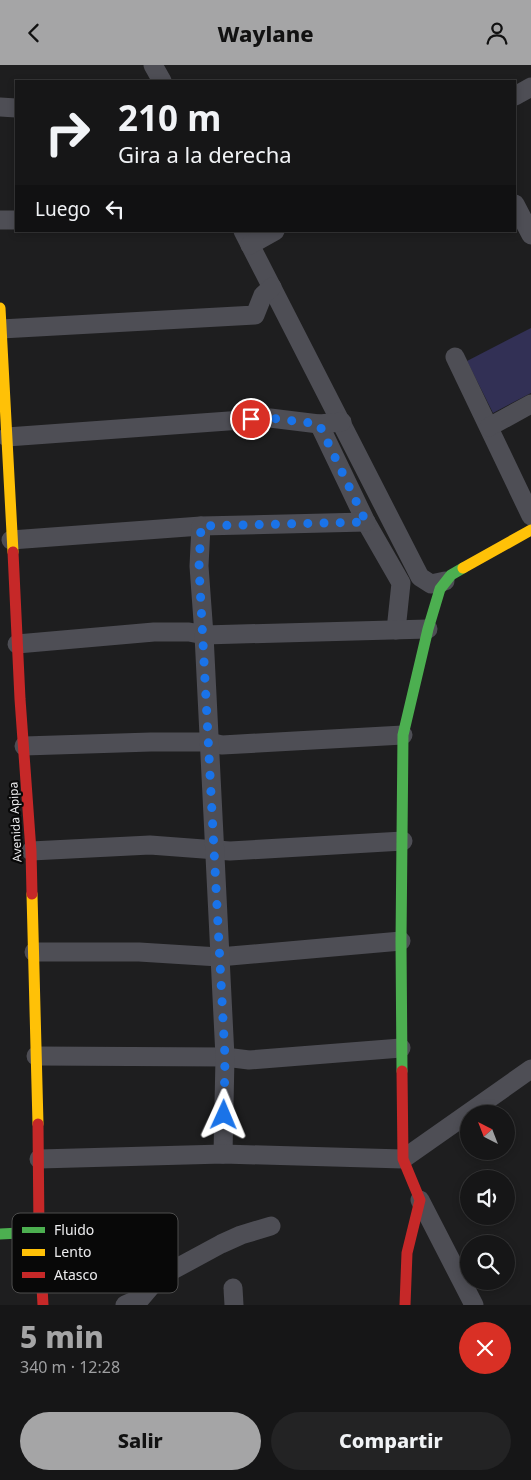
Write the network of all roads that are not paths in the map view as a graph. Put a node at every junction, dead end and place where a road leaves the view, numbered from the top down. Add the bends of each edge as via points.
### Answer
1 (153, 65) edge
2 (161, 80) edge
3 (531, 87) edge
4 (516, 95) edge
5 (0, 107) edge
6 (15, 108) edge
7 (516, 206) edge
8 (15, 220) edge
9 (0, 221) edge
10 (271, 232) edge
11 (531, 235) edge
12 (246, 238) edge
13 (272, 287) junction
14 (0, 308) edge
15 (1, 329) edge
16 (455, 357) dead end
17 (531, 404) edge
18 (342, 422) junction
19 (319, 424) junction
20 (489, 427) junction
21 (7, 437) junction
22 (531, 516) edge
23 (366, 522) junction
24 (201, 526) junction
25 (531, 529) edge
26 (11, 540) junction
27 (445, 581) junction
28 (428, 629) junction
29 (396, 630) junction
30 (204, 635) junction
31 (17, 644) junction
32 (403, 735) junction
33 (209, 742) junction
34 (24, 746) junction
35 (403, 841) junction
36 (214, 849) junction
37 (31, 851) junction
38 (401, 941) junction
39 (34, 952) junction
40 (219, 957) junction
41 (401, 1048) junction
42 (36, 1056) junction
43 (225, 1057) junction
44 (531, 1069) edge
45 (223, 1154) junction
46 (39, 1159) junction
47 (403, 1159) junction
48 (420, 1200) junction
49 (39, 1213) edge
50 (271, 1225) dead end
51 (178, 1268) edge
52 (145, 1293) edge
53 (125, 1305) edge
54 (405, 1305) edge
55 (474, 1305) edge

1 - 2 street
3 - 4 street
5 - 6 street
7 - 11 street
8 - 9 street
10 - 12 street
12 - 13 street
13 - 15 street via 263,295 255,315
13 - 18 street
14 - 15 street, Avenida Apipa
15 - 21 street, Avenida Apipa
16 - 20 street
17 - 20 street
18 - 19 street
18 - 27 street via 420,577 431,583
19 - 21 street via 270,418
19 - 23 street
20 - 22 street
21 - 26 street, Avenida Apipa
23 - 24 street
23 - 29 street via 401,583
24 - 26 street
24 - 30 street via 199,567
25 - 27 street via 450,575
26 - 31 street, Avenida Apipa
27 - 28 street
28 - 29 street
28 - 32 street
29 - 30 street
30 - 31 street via 154,632
30 - 33 street
31 - 34 street, Avenida Apipa
32 - 33 street via 222,745
32 - 35 street
33 - 34 street
33 - 36 street
34 - 37 street, Avenida Apipa
35 - 36 street via 230,851
35 - 38 street
36 - 37 street via 150,845
36 - 40 street
37 - 39 street, Avenida Apipa
38 - 40 street
38 - 41 street
39 - 40 street via 139,951
39 - 42 street, Avenida Apipa
40 - 43 street
41 - 43 street via 249,1060
41 - 47 street
42 - 43 street
42 - 46 street, Avenida Apipa
43 - 45 street
44 - 47 street
45 - 46 street
45 - 47 street
46 - 49 street, Avenida Apipa
47 - 48 street
48 - 54 street via 407,1253
48 - 55 street
50 - 51 street via 221,1244
52 - 53 street

